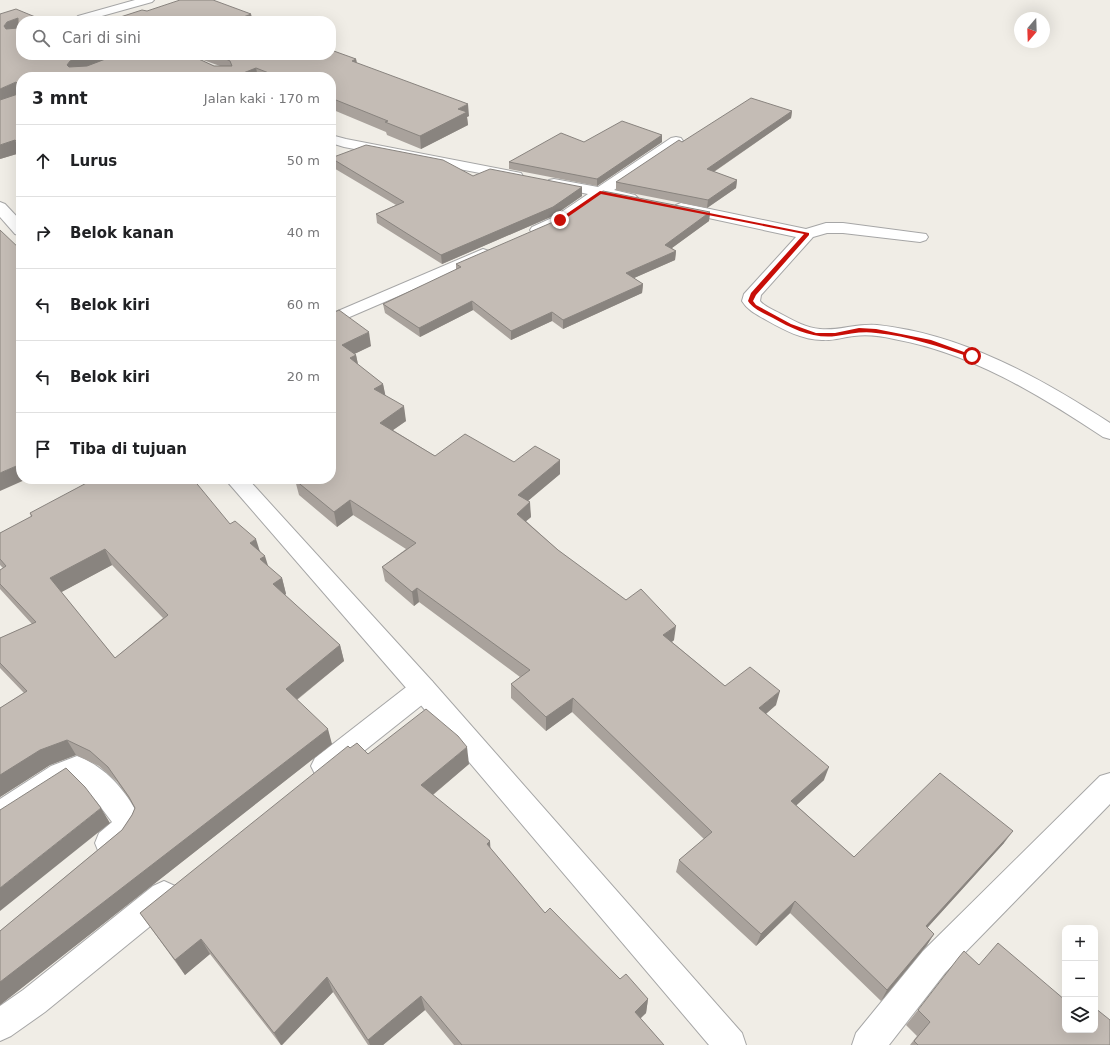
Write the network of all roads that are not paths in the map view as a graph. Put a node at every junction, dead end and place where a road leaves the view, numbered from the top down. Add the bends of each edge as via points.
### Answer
1 (148, 0) edge
2 (94, 16) edge
3 (676, 140) edge
4 (336, 141) edge
5 (600, 192) junction
6 (646, 201) edge
7 (669, 206) edge
8 (0, 207) edge
9 (16, 225) edge
10 (807, 234) junction
11 (526, 236) edge
12 (920, 237) dead end
13 (498, 248) edge
14 (336, 318) edge
15 (1110, 432) edge
16 (240, 484) edge
17 (422, 688) junction
18 (305, 783) edge
19 (1110, 785) edge
20 (0, 814) edge
21 (90, 859) edge
22 (181, 882) edge
23 (0, 1025) edge
24 (730, 1045) edge
25 (868, 1045) edge

1 - 2 street
3 - 5 street
4 - 5 street
5 - 6 street
5 - 11 street via 560,220
7 - 10 street
8 - 9 street
10 - 12 street via 826,228 843,228
10 - 15 street via 753,294 751,301 754,306 789,325 816,334 876,331 929,341 972,356 1068,405
13 - 14 street
16 - 17 street
17 - 18 street
17 - 24 street
19 - 25 street via 934,962
20 - 21 street via 73,769 85,772 120,809 128,823 120,834
22 - 23 street via 34,1001

